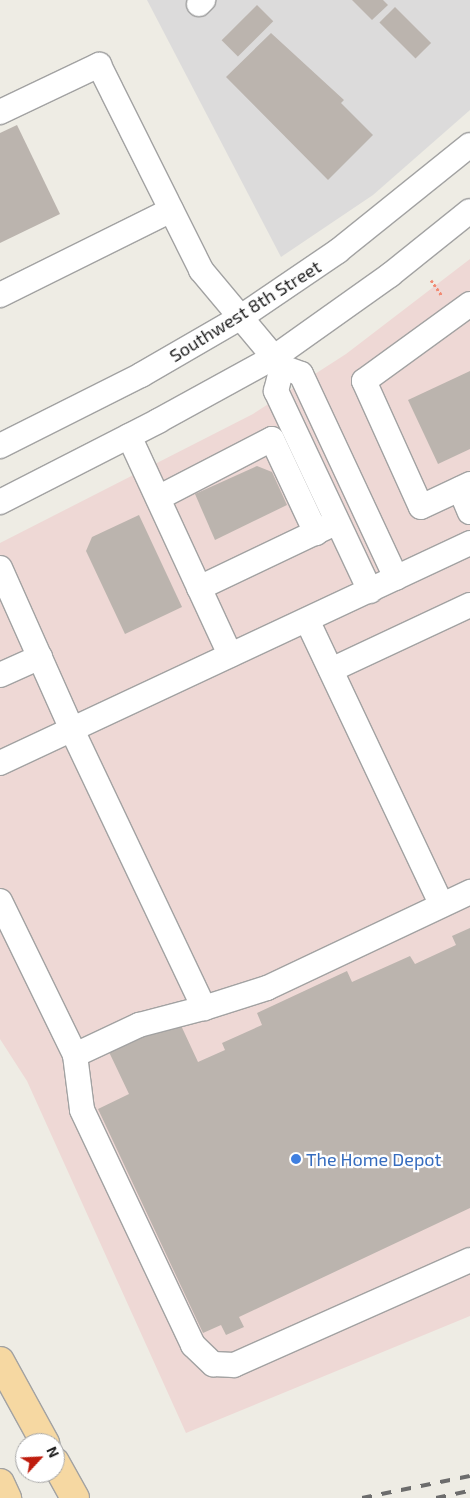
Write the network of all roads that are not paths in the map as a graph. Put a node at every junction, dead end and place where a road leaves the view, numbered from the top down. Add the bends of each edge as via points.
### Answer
1 (0, 112) edge
2 (470, 145) edge
3 (172, 210) junction
4 (470, 211) edge
5 (0, 295) edge
6 (464, 304) edge
7 (242, 317) junction
8 (279, 361) junction
9 (37, 428) junction
10 (129, 436) junction
11 (0, 446) edge
12 (0, 462) edge
13 (465, 487) edge
14 (158, 498) junction
15 (0, 502) edge
16 (470, 512) edge
17 (338, 522) junction
18 (316, 533) junction
19 (470, 543) edge
20 (0, 568) edge
21 (396, 578) junction
22 (200, 588) junction
23 (370, 590) junction
24 (470, 605) edge
25 (307, 620) junction
26 (230, 655) junction
27 (40, 657) junction
28 (331, 670) junction
29 (0, 675) edge
30 (72, 730) junction
31 (0, 764) edge
32 (470, 892) edge
33 (0, 901) edge
34 (442, 905) junction
35 (204, 1008) junction
36 (75, 1055) junction
37 (470, 1260) edge
38 (0, 1361) edge
39 (40, 1433) edge
40 (65, 1480) edge
41 (0, 1483) edge
42 (72, 1493) edge
43 (7, 1498) edge

1 - 3 street via 99,65
2 - 7 street, Southwest 8th Street via 338,252
3 - 5 street
3 - 7 street via 201,270
4 - 8 street
6 - 13 street via 364,381 421,507
7 - 8 street
7 - 9 street, Southwest 8th Street via 141,375
8 - 10 street
8 - 17 street via 276,391
8 - 21 street via 301,374
9 - 11 street, Southwest 8th Street
9 - 12 street
10 - 14 street
10 - 15 street
13 - 16 street
14 - 18 street via 272,439
14 - 22 street
17 - 18 street
17 - 23 street
18 - 22 street
19 - 21 street
20 - 27 street
21 - 23 street
22 - 26 street
23 - 25 street
24 - 28 street
25 - 26 street
25 - 28 street
26 - 30 street
27 - 29 street
27 - 30 street
28 - 34 street
30 - 31 street
30 - 35 street
32 - 34 street
33 - 36 street
34 - 35 street via 267,988
35 - 36 street via 139,1024
36 - 37 street via 82,1110 193,1345 213,1364 234,1366
38 - 39 main road
40 - 42 main road
41 - 43 main road

